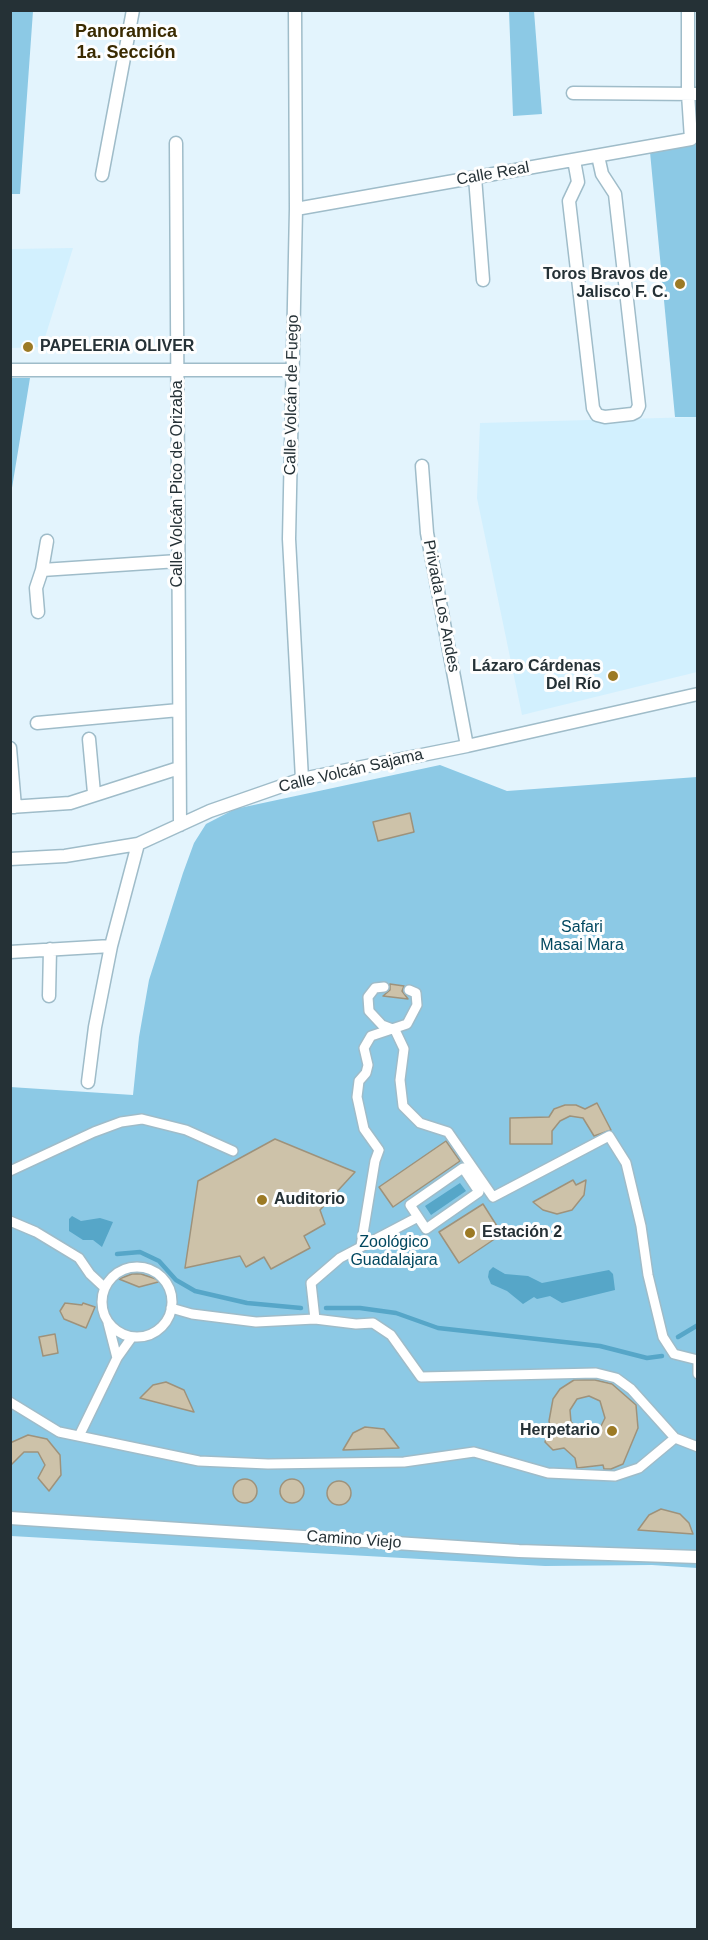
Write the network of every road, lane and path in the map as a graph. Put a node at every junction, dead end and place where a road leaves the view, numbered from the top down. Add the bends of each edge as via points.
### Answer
1 (133, 10) edge
2 (295, 10) edge
3 (688, 10) edge
4 (573, 93) dead end
5 (693, 94) edge
6 (176, 143) dead end
7 (598, 156) junction
8 (574, 160) junction
9 (102, 175) dead end
10 (475, 177) junction
11 (296, 209) junction
12 (483, 279) dead end
13 (178, 369) junction
14 (10, 370) edge
15 (292, 370) junction
16 (422, 466) dead end
17 (47, 541) dead end
18 (178, 561) junction
19 (42, 570) junction
20 (38, 612) dead end
21 (698, 694) edge
22 (179, 710) junction
23 (37, 723) dead end
24 (89, 739) dead end
25 (467, 746) junction
26 (10, 747) edge
27 (179, 768) junction
28 (302, 779) junction
29 (94, 793) junction
30 (13, 807) edge
31 (180, 825) junction
32 (138, 844) junction
33 (10, 859) edge
34 (111, 946) junction
35 (50, 949) junction
36 (10, 952) edge
37 (384, 987) dead end
38 (409, 990) dead end
39 (49, 996) dead end
40 (395, 1030) junction
41 (88, 1082) dead end
42 (233, 1151) dead end
43 (10, 1171) edge
44 (475, 1178) junction
45 (418, 1217) junction
46 (10, 1221) edge
47 (361, 1246) junction
48 (105, 1288) junction
49 (171, 1308) junction
50 (107, 1319) junction
51 (315, 1319) junction
52 (132, 1336) junction
53 (117, 1358) junction
54 (698, 1361) edge
55 (698, 1374) edge
56 (10, 1402) edge
57 (79, 1436) junction
58 (675, 1438) junction
59 (698, 1447) edge
60 (10, 1518) edge
61 (698, 1557) edge

1 - 9 street
2 - 11 street, Calle Volcán de Fuego
3 - 5 street
4 - 5 street
5 - 7 street, Calle Real via 691,139
6 - 13 street, Calle Volcán Pico de Orizaba
7 - 8 street, Calle Real
7 - 8 street via 602,174 615,194 639,406 632,414 605,417 597,415 593,408 569,201 578,182
8 - 10 street, Calle Real
10 - 11 street, Calle Real
10 - 12 street
11 - 15 street, Calle Volcán de Fuego
13 - 14 street
13 - 15 street
13 - 18 street, Calle Volcán Pico de Orizaba
15 - 28 street, Calle Volcán de Fuego via 290,539
16 - 25 street, Privada Los Andes via 427,532
17 - 19 street
18 - 19 street
18 - 22 street, Calle Volcán Pico de Orizaba
19 - 20 street via 36,588
21 - 25 street, Calle Volcán Sajama
22 - 23 street
22 - 27 street, Calle Volcán Pico de Orizaba
24 - 29 street
25 - 28 street, Calle Volcán Sajama
26 - 30 street
27 - 29 street
27 - 31 street, Calle Volcán Pico de Orizaba
28 - 31 street, Calle Volcán Sajama
29 - 30 street via 70,803
31 - 32 street, Calle Volcán Sajama
32 - 33 street, Calle Volcán Sajama via 65,856
32 - 34 street
34 - 35 street
34 - 41 street
35 - 36 street
35 - 39 street
37 - 40 street via 375,988 368,998 369,1011 382,1025
38 - 40 street via 416,993 417,1005 407,1023
40 - 44 street via 404,1048 400,1080 403,1106 420,1123 448,1132
40 - 47 street via 371,1036 364,1048 366,1073 358,1080 360,1117 379,1150
42 - 43 street via 186,1130 142,1119 103,1129
44 - 45 street via 479,1192 426,1229
44 - 45 street via 463,1168 410,1205
44 - 54 street via 493,1197 609,1136 626,1163 663,1337 674,1354
45 - 47 street
46 - 48 street via 79,1258
47 - 51 street via 311,1283
48 - 49 street via 120,1272 142,1267 161,1277 168,1286
48 - 50 street via 102,1298
49 - 51 street via 256,1322
49 - 52 street via 162,1327 143,1336
50 - 52 street via 122,1334
50 - 53 street
51 - 58 street via 373,1323 391,1335 421,1377 596,1372 616,1378
52 - 53 street
53 - 57 street
54 - 55 street
56 - 57 street via 59,1432
57 - 58 street via 199,1461 395,1462 474,1452 548,1473 600,1476 615,1476 639,1468
58 - 59 street
60 - 61 street, Camino Viejo via 519,1551

